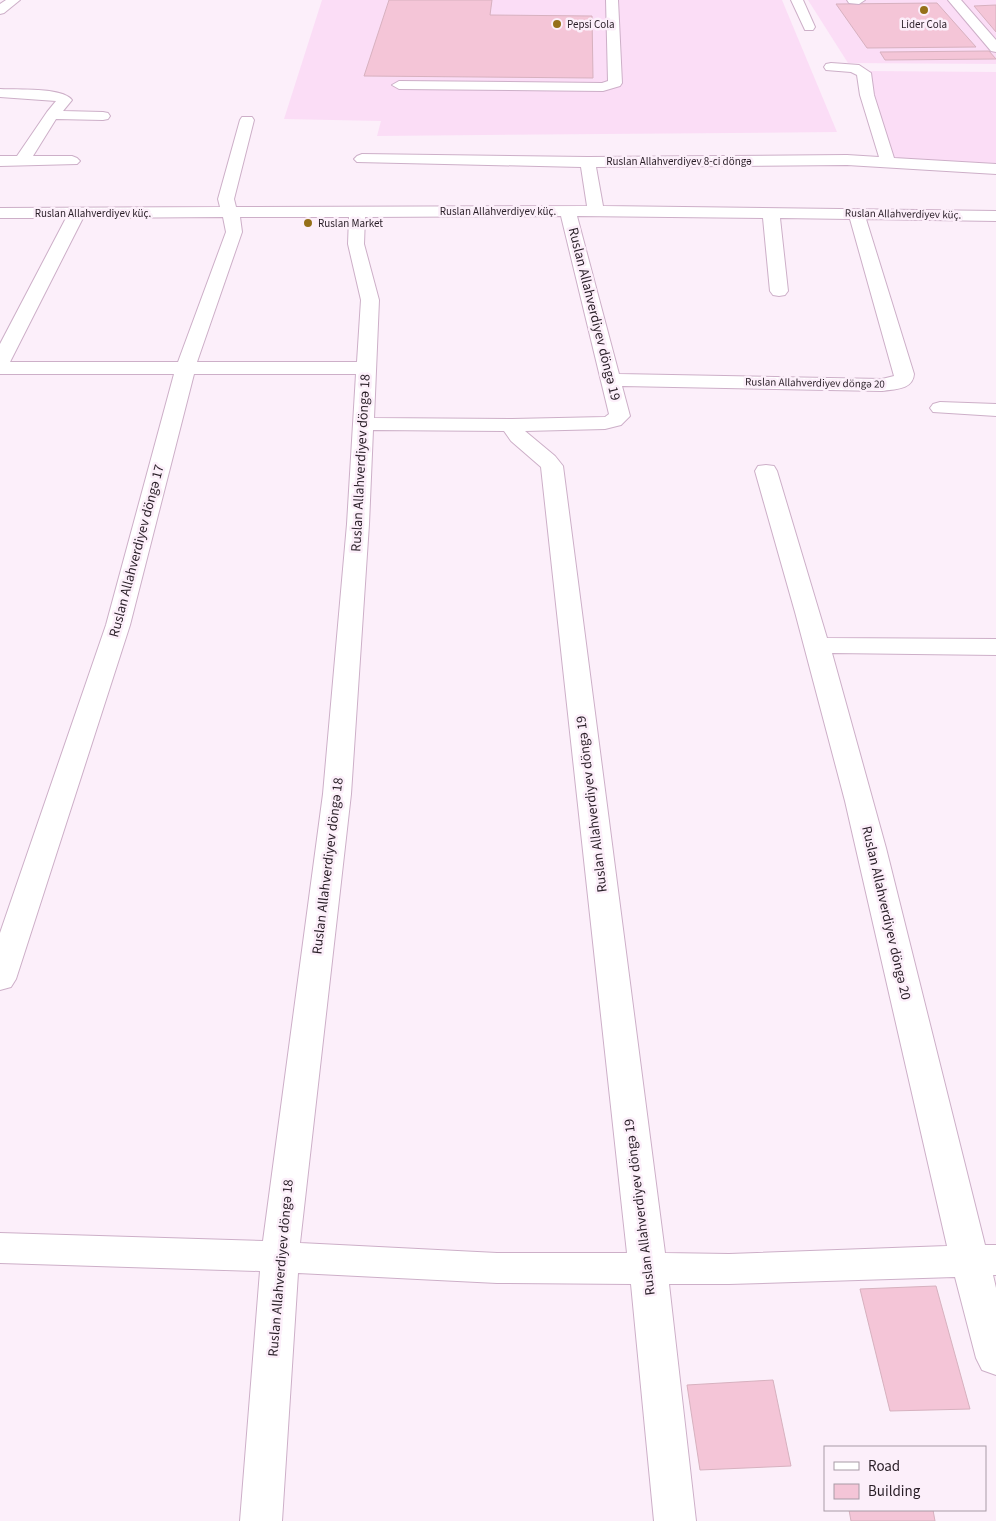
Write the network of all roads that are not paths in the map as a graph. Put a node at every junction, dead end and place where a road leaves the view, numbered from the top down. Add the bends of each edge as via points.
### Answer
1 (14, 0) edge
2 (612, 0) edge
3 (797, 0) edge
4 (853, 0) edge
5 (859, 0) edge
6 (954, 0) edge
7 (0, 10) edge
8 (808, 27) dead end
9 (996, 48) edge
10 (831, 67) dead end
11 (399, 85) dead end
12 (0, 93) edge
13 (52, 115) junction
14 (103, 116) dead end
15 (247, 120) dead end
16 (362, 159) dead end
17 (22, 161) junction
18 (72, 161) dead end
19 (0, 162) edge
20 (588, 162) junction
21 (885, 162) junction
22 (996, 169) edge
23 (358, 211) junction
24 (568, 211) junction
25 (596, 211) junction
26 (77, 212) junction
27 (231, 212) junction
28 (771, 212) junction
29 (0, 213) edge
30 (856, 213) junction
31 (996, 216) edge
32 (779, 291) dead end
33 (0, 363) edge
34 (186, 367) junction
35 (0, 368) edge
36 (366, 368) junction
37 (612, 380) junction
38 (940, 408) dead end
39 (996, 410) edge
40 (364, 424) junction
41 (512, 425) junction
42 (766, 471) dead end
43 (818, 644) junction
44 (996, 648) edge
45 (0, 979) edge
46 (0, 1248) edge
47 (280, 1257) junction
48 (982, 1260) edge
49 (648, 1269) junction
50 (996, 1358) edge
51 (261, 1521) edge
52 (675, 1521) edge

1 - 7 street
2 - 11 street via 615,83 603,87
3 - 8 street
4 - 5 street
6 - 9 street
10 - 21 street via 854,68 864,73 867,95 887,158
12 - 13 street via 63,98 65,100
13 - 14 street
13 - 17 street
15 - 27 street, Ruslan Allahverdiyev döngə 17 via 226,199
16 - 20 street, Ruslan Allahverdiyev 8-ci döngə
17 - 18 street
17 - 19 street
20 - 21 street, Ruslan Allahverdiyev 8-ci döngə
20 - 25 street
21 - 22 street, Ruslan Allahverdiyev 8-ci döngə
23 - 24 street, Ruslan Allahverdiyev küç.
23 - 27 street, Ruslan Allahverdiyev küç.
23 - 36 street, Ruslan Allahverdiyev döngə 18 via 356,244 370,300
24 - 25 street, Ruslan Allahverdiyev küç.
24 - 37 street, Ruslan Allahverdiyev döngə 19
25 - 28 street, Ruslan Allahverdiyev küç.
26 - 27 street, Ruslan Allahverdiyev küç.
26 - 29 street, Ruslan Allahverdiyev küç.
26 - 33 street
27 - 34 street, Ruslan Allahverdiyev döngə 17 via 234,232
28 - 30 street, Ruslan Allahverdiyev küç.
28 - 32 street
30 - 31 street, Ruslan Allahverdiyev küç.
30 - 37 street, Ruslan Allahverdiyev döngə 20 via 904,374 898,383
34 - 35 street
34 - 36 street
34 - 45 street, Ruslan Allahverdiyev döngə 17 via 118,625
36 - 40 street, Ruslan Allahverdiyev döngə 18
37 - 41 street, Ruslan Allahverdiyev döngə 19 via 620,416 614,421
38 - 39 street
40 - 41 street
40 - 47 street, Ruslan Allahverdiyev döngə 18 via 337,794
41 - 49 street, Ruslan Allahverdiyev döngə 19 via 518,438 546,457 552,466
42 - 43 street, Ruslan Allahverdiyev döngə 20
43 - 44 street
43 - 48 street, Ruslan Allahverdiyev döngə 20
46 - 47 street
47 - 49 street via 497,1268
47 - 51 street, Ruslan Allahverdiyev döngə 18
48 - 49 street
48 - 50 street, Ruslan Allahverdiyev döngə 20
49 - 52 street, Ruslan Allahverdiyev döngə 19

